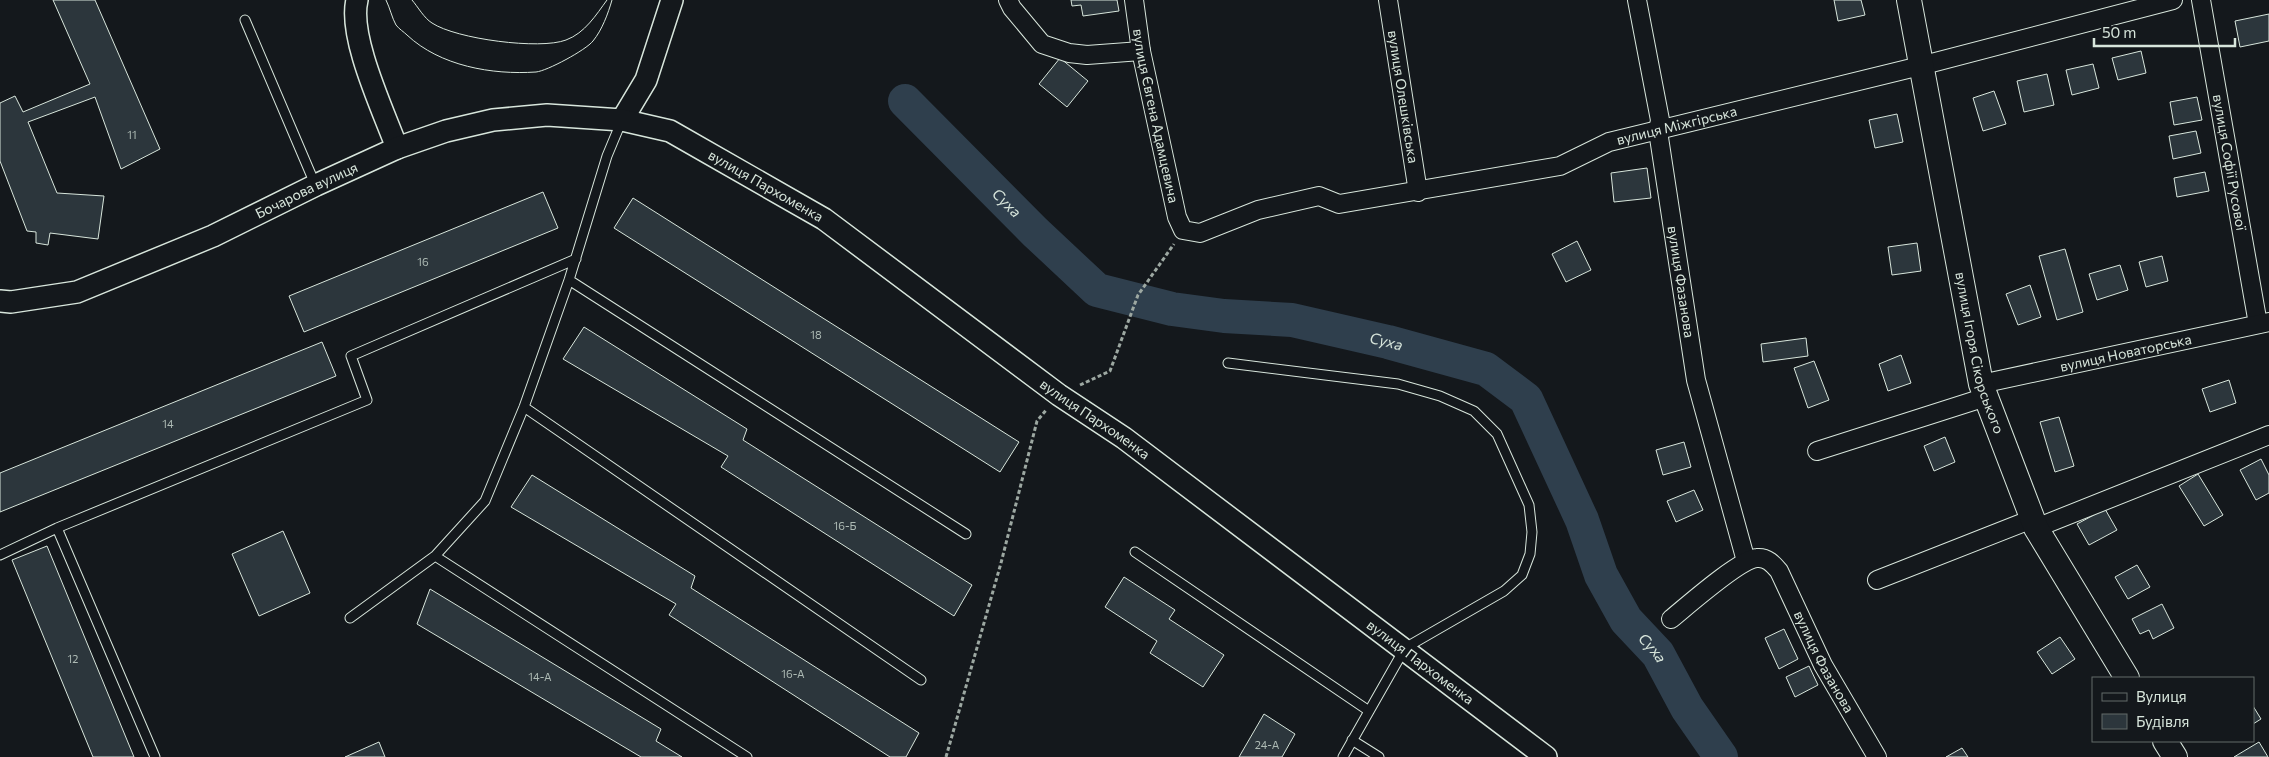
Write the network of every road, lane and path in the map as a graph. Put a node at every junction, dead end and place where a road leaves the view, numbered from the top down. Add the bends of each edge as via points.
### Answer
1 (356, 0) edge
2 (672, 0) edge
3 (1008, 0) edge
4 (1134, 0) edge
5 (1388, 0) edge
6 (1638, 0) edge
7 (1909, 0) edge
8 (2173, 0) edge
9 (2201, 0) edge
10 (245, 20) dead end
11 (1141, 50) junction
12 (1920, 66) junction
13 (622, 120) junction
14 (1658, 131) junction
15 (397, 148) junction
16 (316, 185) junction
17 (1418, 192) junction
18 (1183, 230) junction
19 (576, 259) junction
20 (569, 280) junction
21 (0, 301) edge
22 (2264, 323) edge
23 (1228, 363) dead end
24 (1984, 390) junction
25 (1059, 395) junction
26 (524, 407) junction
27 (2269, 435) edge
28 (1817, 451) dead end
29 (2034, 523) junction
30 (57, 528) junction
31 (966, 534) dead end
32 (1135, 552) dead end
33 (0, 555) edge
34 (435, 556) junction
35 (1746, 560) junction
36 (1877, 580) dead end
37 (350, 618) dead end
38 (1671, 619) dead end
39 (1405, 648) junction
40 (2126, 677) edge
41 (921, 680) dead end
42 (1369, 710) junction
43 (1352, 740) junction
44 (2166, 742) edge
45 (155, 757) edge
46 (748, 757) edge
47 (946, 757) edge
48 (1343, 757) edge
49 (1379, 757) edge
50 (1546, 757) edge
51 (1877, 757) edge
52 (2175, 757) edge

1 - 15 street via 357,31 363,57
2 - 13 street via 646,80
3 - 11 street via 1042,44 1087,55
4 - 11 street, вулиця Євгена Адамцевича
5 - 17 street, вулиця Олешківська
6 - 14 street, вулиця Фазанова via 1660,120
7 - 12 main road, вулиця Ігоря Сікорського
8 - 12 street, вулиця Міжгірська
9 - 22 street, вулиця Софії Русової
10 - 16 lane
11 - 18 street, вулиця Євгена Адамцевича via 1177,217
12 - 14 street, вулиця Міжгірська
12 - 24 main road, вулиця Ігоря Сікорського
13 - 15 street, Бочарова вулиця via 547,116 493,120 446,130
13 - 19 lane via 607,156
13 - 25 street, вулиця Пархоменка via 670,131 824,218
14 - 17 street, вулиця Міжгірська via 1609,142 1560,166
14 - 35 street, вулиця Фазанова via 1696,380
15 - 16 street, Бочарова вулиця
16 - 21 street, Бочарова вулиця via 213,236 77,292
17 - 18 street, вулиця Міжгірська via 1339,204 1319,196 1258,210 1200,233
18 - 25 path via 1138,295 1110,371
19 - 20 lane
19 - 30 lane via 351,356 367,400
20 - 26 lane
20 - 31 lane
22 - 24 street, вулиця Новаторська
23 - 39 lane via 1398,384 1440,396 1474,411 1497,434 1529,505 1530,554 1522,575 1504,591
24 - 28 street, вулиця Новаторська
24 - 29 main road, вулиця Ігоря Сікорського
25 - 39 street, вулиця Пархоменка via 1124,438
25 - 47 path via 1037,421
26 - 34 lane via 485,501
26 - 41 lane
27 - 29 street
29 - 36 street
29 - 40 main road, вулиця Ігоря Сікорського
30 - 33 lane
30 - 45 lane
32 - 42 lane
34 - 37 lane
34 - 46 lane
35 - 38 street
35 - 51 street, вулиця Фазанова via 1764,558 1779,571 1823,665
39 - 42 lane
39 - 50 street, вулиця Пархоменка
42 - 43 lane
43 - 48 lane
43 - 49 lane
44 - 52 main road

